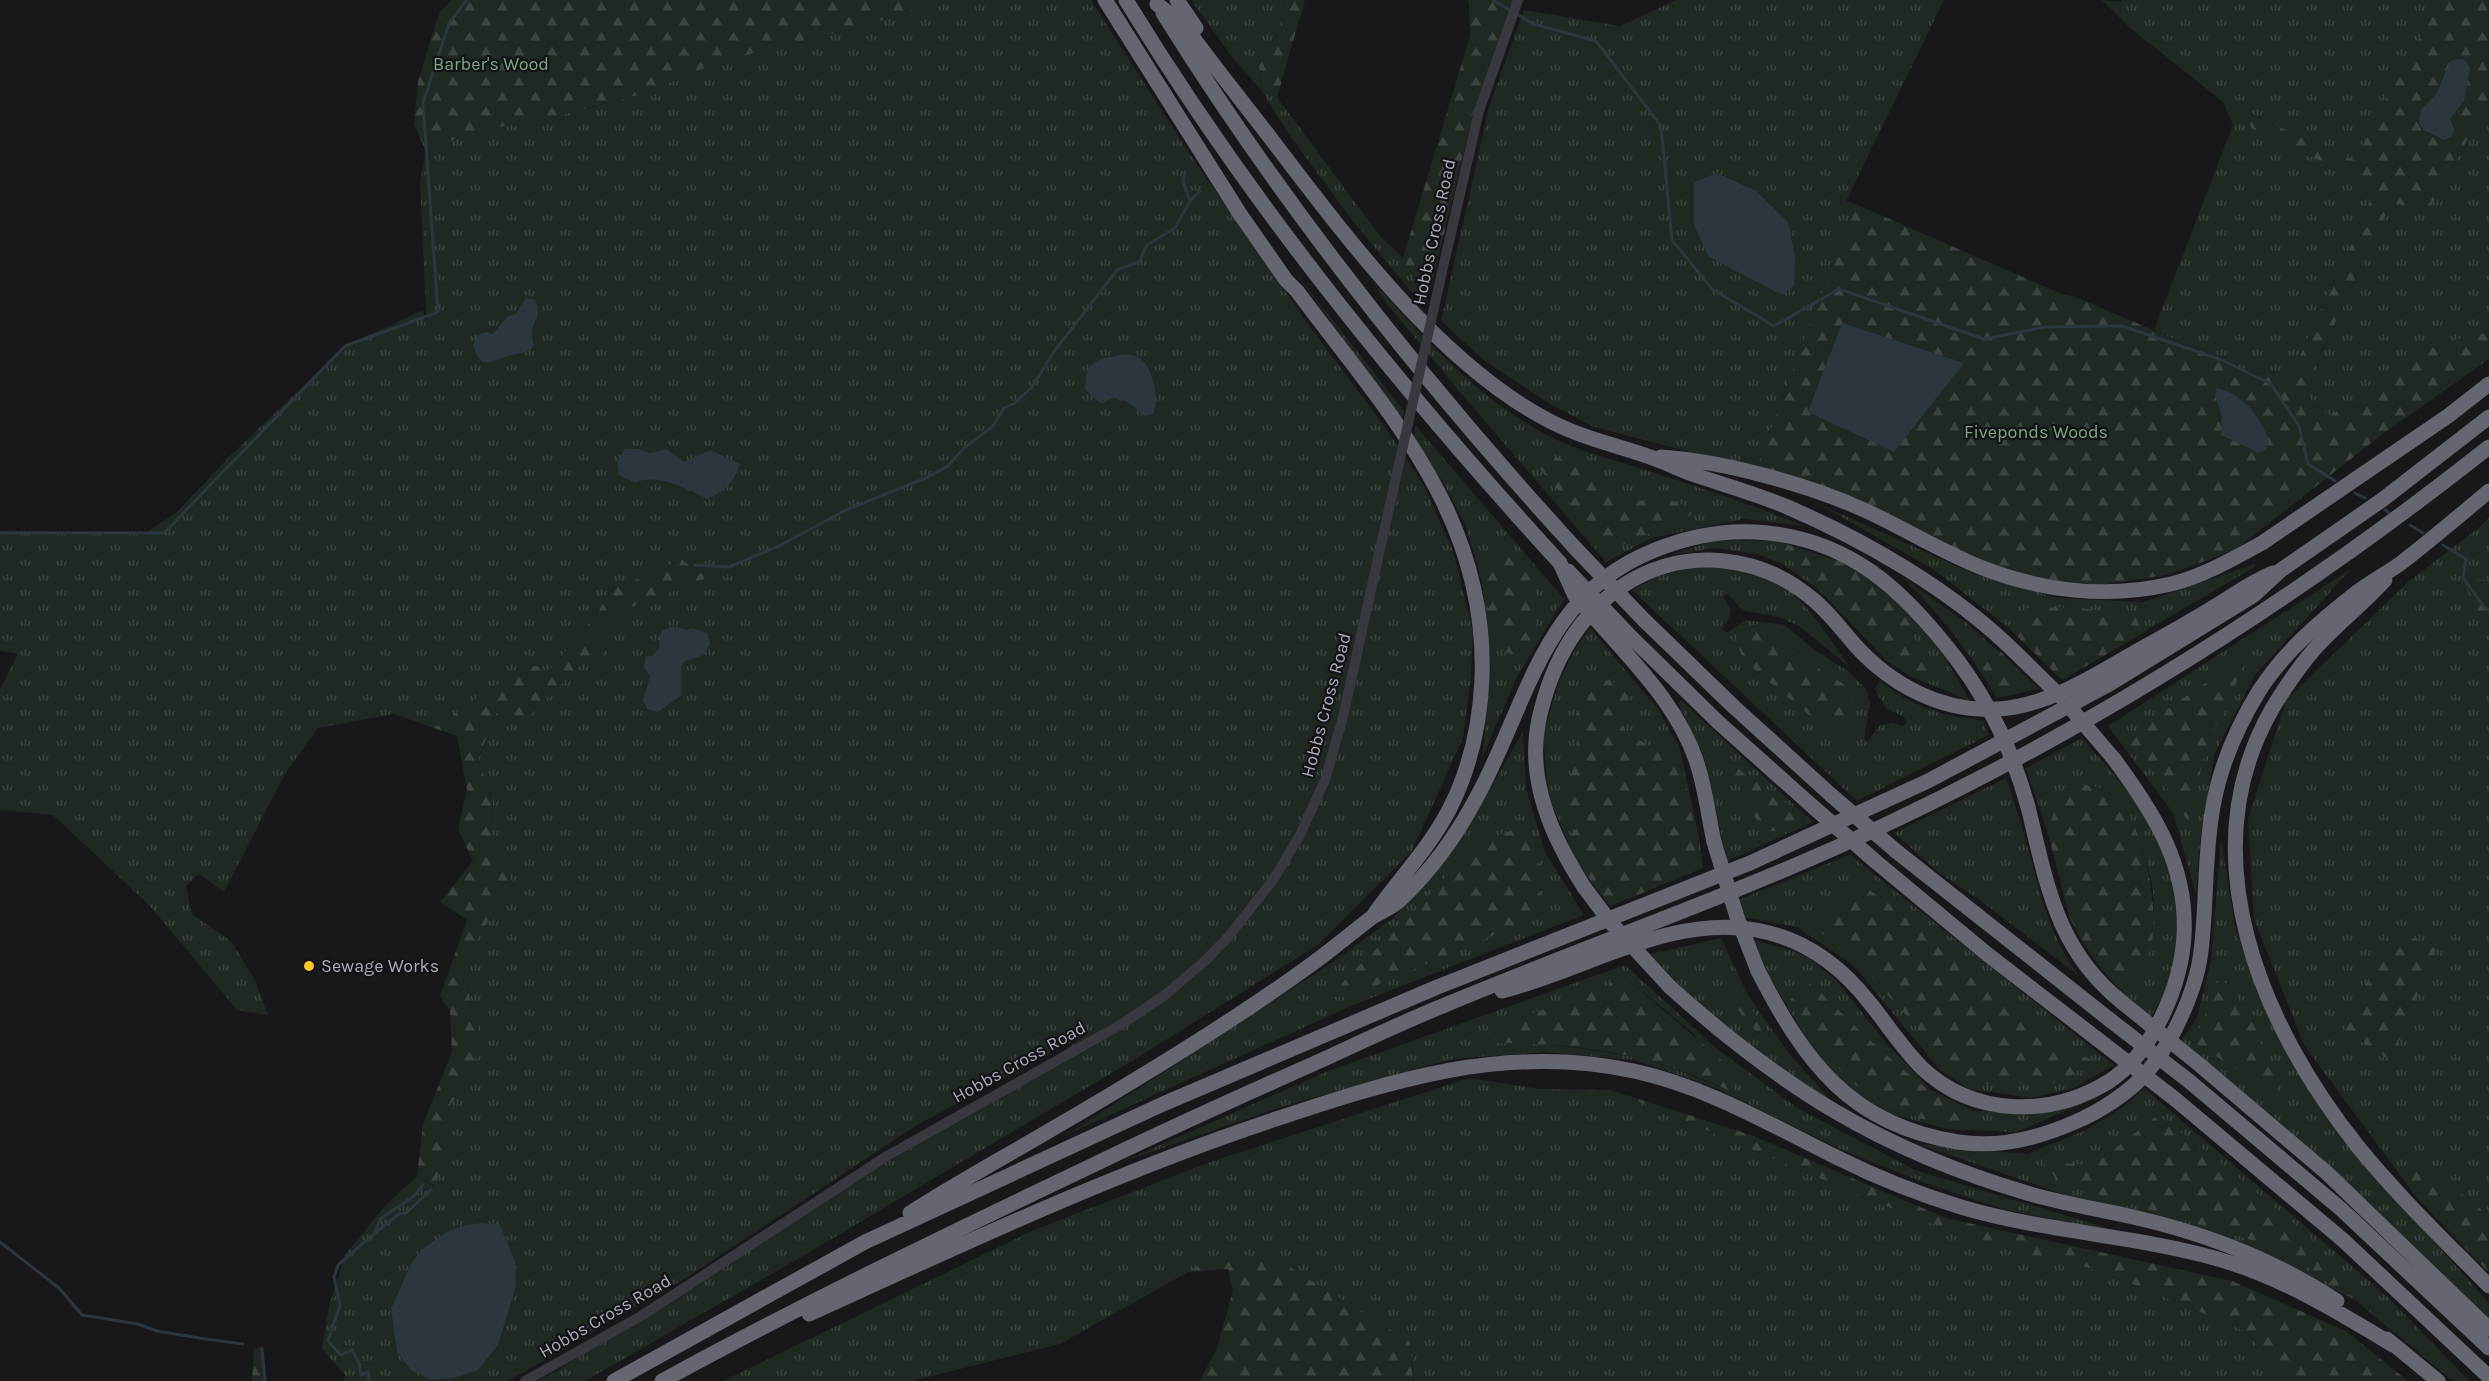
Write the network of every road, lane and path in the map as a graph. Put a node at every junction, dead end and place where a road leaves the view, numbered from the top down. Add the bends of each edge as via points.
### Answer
1 (1105, 0) edge
2 (1126, 0) edge
3 (1177, 0) edge
4 (1156, 2) edge
5 (1515, 8) edge
6 (1142, 25) junction
7 (1335, 220) junction
8 (1297, 291) junction
9 (2489, 384) edge
10 (2489, 417) edge
11 (2489, 447) edge
12 (1649, 456) junction
13 (2489, 491) edge
14 (2399, 565) junction
15 (2281, 570) junction
16 (1623, 639) junction
17 (1372, 918) junction
18 (1442, 1006) junction
19 (2117, 1010) junction
20 (865, 1242) junction
21 (2489, 1286) edge
22 (2489, 1329) edge
23 (2393, 1345) junction
24 (2489, 1348) edge
25 (2489, 1377) edge
26 (663, 1380) edge
27 (525, 1381) edge
28 (614, 1381) edge
29 (2438, 1381) edge

1 - 8 highway via 1240,214
2 - 6 highway
3 - 7 highway
4 - 7 highway via 1184,25
4 - 19 highway, bridge via 1255,151 1342,270 1469,427 1576,549 1734,707 1896,851
5 - 27 street, Hobbs Cross Road, bridge via 1479,111 1343,717 1325,780 1274,880 1206,960 1129,1019 887,1156 641,1316
6 - 8 highway via 1153,64
6 - 16 highway, bridge via 1253,190 1354,325 1445,436
7 - 12 highway via 1421,319 1503,392 1574,433
8 - 17 highway via 1434,482 1463,546 1479,615 1480,699 1466,769 1429,844
9 - 12 highway via 2429,430 2262,543 2171,584 2104,592 2068,591 2005,576 1861,509 1801,486 1689,459
10 - 15 highway via 2382,500
11 - 18 highway via 2281,600 2155,680 1988,773 1885,825 1758,881
12 - 18 highway, bridge via 1778,503 1846,535 1937,590 1984,624 2061,697 2146,803 2169,846 2184,914 2175,987 2148,1038 2120,1072 2077,1098 2014,1108 1983,1102 1949,1088 1915,1060 1859,989 1813,951 1787,938 1743,928 1707,928 1657,938 1529,984
13 - 14 highway
14 - 16 highway, bridge via 2357,591 2288,653 2260,689 2239,727 2225,759 2213,805 2196,978 2163,1050 2148,1071 2085,1118 2038,1136 1992,1144 1944,1140 1900,1128 1856,1102 1828,1079 1797,1038 1758,971 1737,917 1714,842 1700,775 1684,732
14 - 21 highway via 2301,665 2264,725 2245,776 2237,817 2235,860 2239,902 2263,984 2289,1040 2321,1094 2385,1178
15 - 20 highway via 2254,596 2106,686 1876,806 1750,863 1435,988 1163,1104
15 - 23 highway, bridge via 2250,582 2214,608 2085,681 2032,704 2000,709 1962,708 1916,693 1878,668 1816,601 1757,566 1697,559 1669,566 1634,579 1606,598 1568,644 1554,670 1538,726 1536,755 1543,806 1554,835 1584,887 1611,923 1670,987 1789,1084 1896,1146 1944,1166 2018,1191 2178,1229 2293,1275 2351,1310
16 - 25 highway, bridge via 1875,861 1987,954 2175,1099 2351,1247
17 - 19 highway, bridge via 1397,903 1456,832 1478,796 1544,650 1572,608 1603,579 1675,542 1721,532 1774,533 1828,547 1887,581 1959,661 1987,703 2018,772 2044,896 2055,927 2082,973
17 - 20 highway via 1210,1034
18 - 26 highway via 1173,1126 877,1268
19 - 22 highway, bridge via 2201,1066 2327,1173
19 - 24 highway, bridge via 2174,1070 2341,1209
20 - 28 highway
23 - 26 highway via 2321,1302 2247,1268 2174,1248 2057,1229 1958,1206 1882,1178 1735,1105 1683,1084 1602,1065 1518,1061 1462,1066 1408,1079 1198,1146 1052,1204
23 - 29 highway

